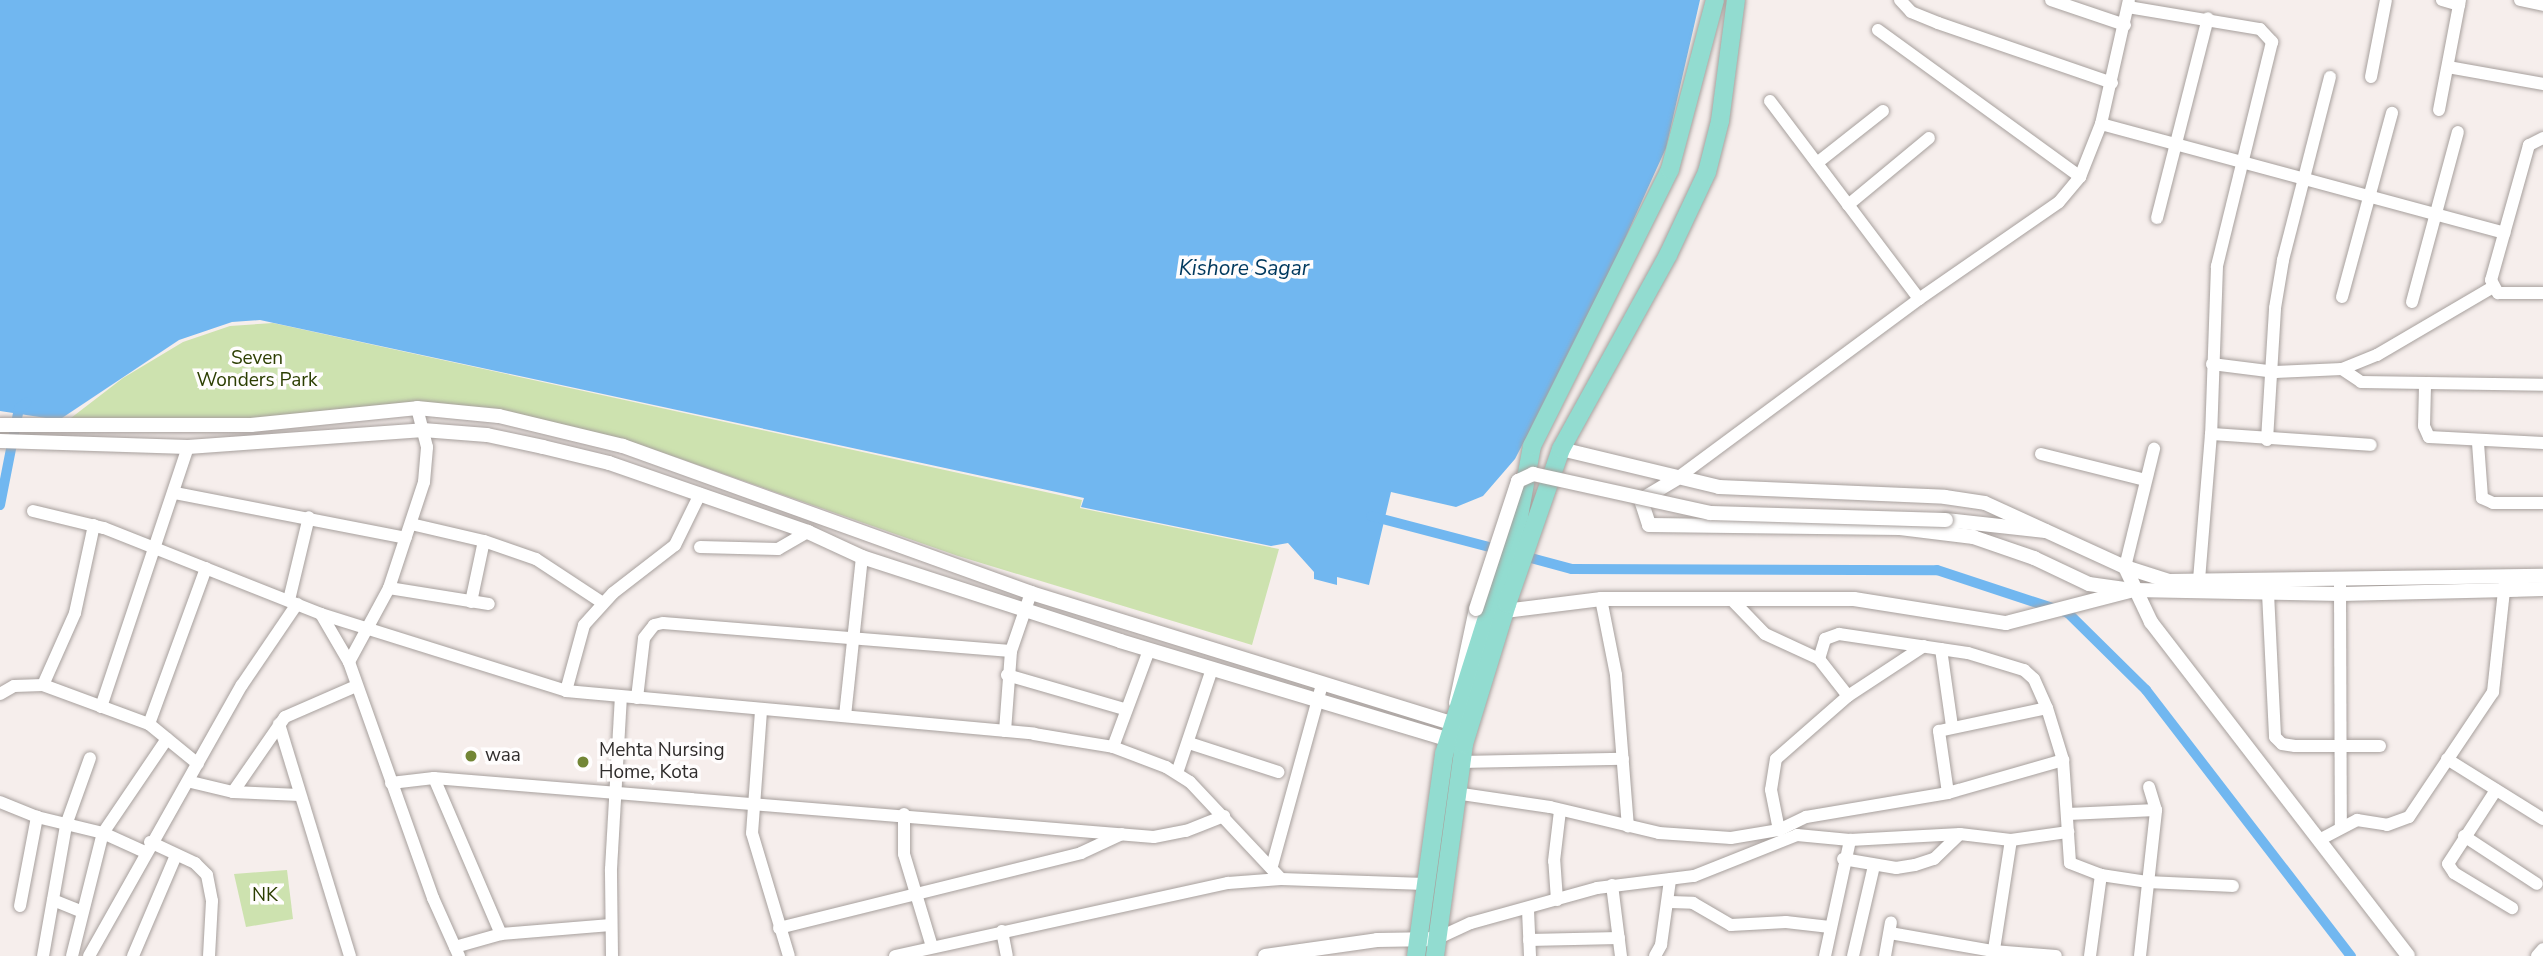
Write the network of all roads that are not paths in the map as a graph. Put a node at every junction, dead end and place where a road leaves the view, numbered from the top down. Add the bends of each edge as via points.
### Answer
1 (1715, 0) edge
2 (1736, 0) edge
3 (1900, 0) edge
4 (2051, 0) edge
5 (2386, 0) edge
6 (2442, 0) edge
7 (2520, 0) edge
8 (2460, 2) edge
9 (2129, 4) edge
10 (2543, 5) edge
11 (2208, 18) junction
12 (2125, 25) junction
13 (1878, 30) dead end
14 (2448, 67) junction
15 (2330, 77) dead end
16 (2371, 77) dead end
17 (2112, 83) junction
18 (2543, 84) edge
19 (1770, 102) dead end
20 (2439, 110) dead end
21 (1883, 111) dead end
22 (2392, 113) dead end
23 (2101, 124) junction
24 (2458, 132) dead end
25 (1929, 138) dead end
26 (2543, 138) edge
27 (2176, 143) junction
28 (2243, 160) junction
29 (1817, 163) junction
30 (2080, 177) junction
31 (2303, 178) junction
32 (2370, 196) junction
33 (1848, 205) junction
34 (2437, 216) junction
35 (2157, 218) dead end
36 (2505, 233) junction
37 (2491, 288) junction
38 (2543, 293) edge
39 (2342, 297) dead end
40 (1919, 299) junction
41 (2412, 302) dead end
42 (2212, 364) junction
43 (2342, 369) junction
44 (2274, 372) junction
45 (2543, 385) edge
46 (2425, 386) junction
47 (417, 408) junction
48 (0, 425) edge
49 (423, 430) junction
50 (2211, 434) junction
51 (2267, 439) junction
52 (0, 441) edge
53 (2478, 443) junction
54 (2543, 443) edge
55 (2371, 445) dead end
56 (188, 447) junction
57 (1561, 449) junction
58 (2154, 449) dead end
59 (2041, 453) dead end
60 (1676, 480) junction
61 (2145, 480) junction
62 (175, 493) junction
63 (700, 494) junction
64 (2543, 503) edge
65 (33, 511) dead end
66 (309, 517) junction
67 (1527, 517) junction
68 (411, 524) junction
69 (94, 526) junction
70 (808, 532) junction
71 (2054, 532) junction
72 (406, 538) junction
73 (484, 541) junction
74 (700, 547) dead end
75 (157, 550) junction
76 (862, 557) junction
77 (2126, 567) junction
78 (206, 568) junction
79 (2543, 576) edge
80 (2199, 581) junction
81 (2505, 583) junction
82 (2340, 587) junction
83 (390, 588) junction
84 (2543, 589) edge
85 (2134, 590) junction
86 (1031, 593) junction
87 (2268, 593) junction
88 (1601, 599) junction
89 (1732, 600) junction
90 (293, 602) junction
91 (471, 602) junction
92 (603, 603) junction
93 (1502, 603) junction
94 (489, 604) dead end
95 (1025, 610) junction
96 (321, 614) junction
97 (368, 629) junction
98 (853, 635) junction
99 (1924, 646) junction
100 (1941, 649) junction
101 (1011, 650) junction
102 (1149, 650) junction
103 (1819, 659) junction
104 (349, 662) junction
105 (1212, 669) junction
106 (1007, 675) junction
107 (43, 685) junction
108 (1322, 685) junction
109 (356, 686) junction
110 (566, 691) junction
111 (0, 694) edge
112 (1848, 696) junction
113 (621, 697) junction
114 (636, 698) junction
115 (1318, 701) junction
116 (101, 708) junction
117 (2047, 708) junction
118 (1124, 709) junction
119 (761, 711) junction
120 (845, 716) junction
121 (149, 724) junction
122 (279, 724) junction
123 (1952, 726) junction
124 (1005, 731) junction
125 (1459, 735) junction
126 (167, 739) junction
127 (1189, 743) junction
128 (2338, 746) junction
129 (2380, 746) dead end
130 (1113, 747) junction
131 (90, 758) dead end
132 (1623, 759) junction
133 (2447, 759) junction
134 (2063, 760) junction
135 (198, 764) junction
136 (1278, 772) dead end
137 (1177, 773) junction
138 (434, 778) junction
139 (191, 782) junction
140 (391, 783) junction
141 (2149, 788) dead end
142 (2496, 790) junction
143 (233, 792) junction
144 (1455, 793) junction
145 (1948, 793) junction
146 (299, 795) junction
147 (615, 795) junction
148 (0, 802) edge
149 (754, 802) junction
150 (2156, 810) junction
151 (1560, 811) junction
152 (904, 814) junction
153 (2068, 814) junction
154 (1224, 816) junction
155 (37, 817) junction
156 (2543, 819) edge
157 (66, 825) junction
158 (2341, 826) junction
159 (1628, 827) junction
160 (1796, 828) junction
161 (1779, 830) junction
162 (2068, 832) junction
163 (103, 833) junction
164 (1122, 834) junction
165 (1960, 834) junction
166 (2464, 836) junction
167 (2321, 839) junction
168 (1850, 840) junction
169 (2011, 840) junction
170 (147, 847) junction
171 (176, 855) junction
172 (1843, 859) junction
173 (1272, 866) junction
174 (1874, 866) junction
175 (2101, 875) junction
176 (1280, 878) junction
177 (1670, 880) junction
178 (2148, 882) junction
179 (1425, 884) junction
180 (2538, 884) dead end
181 (1612, 885) junction
182 (2233, 886) dead end
183 (915, 897) junction
184 (53, 900) junction
185 (1557, 900) junction
186 (1670, 902) junction
187 (20, 906) dead end
188 (2512, 908) dead end
189 (1528, 910) junction
190 (80, 912) junction
191 (611, 925) junction
192 (1830, 927) junction
193 (779, 929) junction
194 (1002, 931) junction
195 (501, 934) junction
196 (1619, 938) junction
197 (1529, 940) junction
198 (932, 947) junction
199 (1426, 948) edge
200 (2543, 949) edge
201 (457, 952) edge
202 (1993, 954) edge
203 (43, 956) edge
204 (72, 956) edge
205 (89, 956) edge
206 (133, 956) edge
207 (209, 956) edge
208 (350, 956) edge
209 (612, 956) edge
210 (789, 956) edge
211 (895, 956) edge
212 (1007, 956) edge
213 (1265, 956) edge
214 (1530, 956) edge
215 (1620, 956) edge
216 (1655, 956) edge
217 (1825, 956) edge
218 (1853, 956) edge
219 (1885, 956) edge
220 (2056, 956) edge
221 (2090, 956) edge
222 (2140, 956) edge
223 (2408, 956) edge
224 (2537, 956) edge

1 - 67 main road via 1671,169 1535,439
2 - 57 main road via 1720,121 1707,172 1668,256
3 - 17 street via 1911,12 1938,23
4 - 12 street
5 - 16 street
6 - 8 street
7 - 10 street
8 - 14 street
9 - 11 street
9 - 12 street
11 - 27 street
11 - 28 street via 2260,29 2272,42
12 - 17 street
13 - 30 street
14 - 18 street
14 - 20 street
15 - 31 street
17 - 23 street
19 - 29 street
21 - 29 street
22 - 32 street
23 - 27 street
23 - 30 street
24 - 34 street
25 - 33 street
26 - 36 street via 2529,145
27 - 28 street
27 - 35 street
28 - 31 street
28 - 42 street via 2217,266
29 - 33 street
30 - 40 street via 2029,225
31 - 32 street
31 - 44 street via 2275,308
32 - 34 street
32 - 39 street
33 - 40 street
34 - 36 street
34 - 41 street
36 - 37 street
37 - 38 street via 2508,295
37 - 43 street via 2377,355
40 - 60 street
42 - 44 street
42 - 50 street
43 - 44 street
43 - 46 street via 2361,382
44 - 51 street
45 - 46 street
46 - 53 street via 2424,426 2429,437
47 - 48 street via 251,425
47 - 49 street
47 - 86 street via 499,416 623,446
49 - 56 street
49 - 63 street via 486,435 543,447
49 - 68 street via 427,462
50 - 51 street
50 - 80 street
51 - 55 street
52 - 56 street
53 - 54 street
53 - 64 street via 2482,498 2493,503
56 - 62 street
57 - 60 street
57 - 67 main road
58 - 61 street
59 - 61 street
60 - 71 street via 1769,490 1945,497 1985,503
60 - 85 street via 1642,500 1649,525 1892,527 1973,537 2090,584
61 - 77 street
62 - 66 street
62 - 75 street
63 - 70 street
63 - 92 street via 675,545
65 - 69 street
66 - 72 street
66 - 90 street
67 - 93 main road
68 - 72 street
68 - 73 street
69 - 75 street
69 - 107 street via 75,613
70 - 74 street via 778,549
70 - 76 street
71 - 77 street
71 - 125 street, bridge via 1946,520 1710,513 1533,474 1518,481 1476,609 1455,691
72 - 83 street
73 - 91 street
73 - 92 street via 536,559
75 - 78 street
75 - 116 street
76 - 95 street
76 - 98 street
77 - 80 street via 2153,578
77 - 85 street
78 - 90 street
78 - 121 street
79 - 81 street
80 - 82 street
81 - 82 street
81 - 84 street
81 - 133 street via 2497,680 2484,710
82 - 87 street
82 - 128 street
83 - 91 street
83 - 97 street
85 - 87 street
85 - 89 street via 2006,623 1854,599
85 - 167 street via 2151,622
86 - 95 street
86 - 108 street
87 - 128 street via 2275,737 2282,744 2295,746
88 - 89 street
88 - 93 street
88 - 132 street via 1616,675
89 - 103 street via 1765,634
90 - 96 street
90 - 135 street
91 - 94 street
92 - 110 street via 577,642
93 - 125 main road
95 - 101 street
95 - 102 street
96 - 97 street
96 - 104 street
97 - 104 street
97 - 110 street
98 - 101 street
98 - 114 street via 654,625 644,638
98 - 120 street
99 - 100 street
99 - 103 street via 1831,635 1825,639
99 - 112 street
100 - 117 street via 2024,670 2034,679
100 - 123 street
101 - 106 street
102 - 105 street
102 - 118 street
103 - 112 street
104 - 109 street
105 - 115 street
105 - 127 street
106 - 118 street
106 - 124 street
107 - 111 street via 14,687
107 - 116 street
108 - 115 street
108 - 125 street
109 - 122 street
109 - 140 street
110 - 113 street
112 - 161 street via 1776,759 1771,790
113 - 114 street
113 - 147 street
114 - 119 street
115 - 125 street
115 - 173 street
116 - 121 street
117 - 123 street
117 - 134 street
118 - 130 street
119 - 120 street
119 - 149 street
120 - 124 street
121 - 126 street
122 - 143 street
122 - 146 street
123 - 145 street via 1938,735
124 - 130 street
125 - 132 street
125 - 144 main road
125 - 179 main road
126 - 135 street
126 - 163 street
127 - 136 street
127 - 137 street
128 - 129 street
128 - 158 street
130 - 137 street
131 - 157 street
132 - 159 street
133 - 142 street
133 - 158 street via 2403,822 2387,825 2357,820
134 - 145 street
134 - 153 street
135 - 139 street
137 - 154 street
138 - 140 street
138 - 147 street
138 - 195 street
139 - 143 street
139 - 170 street
140 - 201 street
141 - 150 street
142 - 156 street
142 - 166 street
143 - 146 street
144 - 151 street
144 - 199 main road
145 - 160 street
146 - 208 street
147 - 149 street
147 - 191 street
148 - 155 street
149 - 152 street
149 - 193 street via 756,857
150 - 153 street
150 - 178 street
151 - 159 street
151 - 185 street via 1554,861
152 - 164 street
152 - 183 street via 904,854
153 - 162 street
154 - 164 street via 1168,836
154 - 173 street
155 - 157 street
155 - 187 street
157 - 163 street
157 - 184 street
158 - 167 street
159 - 161 street via 1698,839
160 - 161 street
160 - 168 street
160 - 177 street via 1716,869
162 - 169 street
162 - 175 street via 2070,863
163 - 170 street
163 - 190 street
164 - 183 street via 1100,848
165 - 168 street
165 - 169 street
165 - 174 street via 1934,859 1906,866
166 - 180 street
166 - 188 street via 2449,859 2451,870
167 - 223 street
168 - 172 street
169 - 202 street
170 - 171 street
170 - 205 street
171 - 206 street
171 - 207 street via 201,867 210,884
172 - 174 street
172 - 192 street
173 - 176 street
174 - 218 street
175 - 178 street
175 - 221 street
176 - 179 street
176 - 194 street via 1228,883
177 - 181 street
177 - 186 street
178 - 182 street
178 - 222 street
179 - 199 main road
181 - 185 street
181 - 196 street
183 - 193 street
183 - 198 street
184 - 190 street
184 - 203 street
185 - 189 street
186 - 192 street via 1693,903 1731,925 1786,922
186 - 216 street
189 - 197 street
189 - 199 street via 1471,923
190 - 204 street
191 - 195 street
191 - 209 street
192 - 217 street
193 - 210 street
194 - 198 street
194 - 212 street
195 - 201 street
196 - 197 street
196 - 215 street
197 - 214 street
198 - 211 street
199 - 213 street via 1377,940
200 - 224 street
202 - 219 street via 1891,928
202 - 220 street

